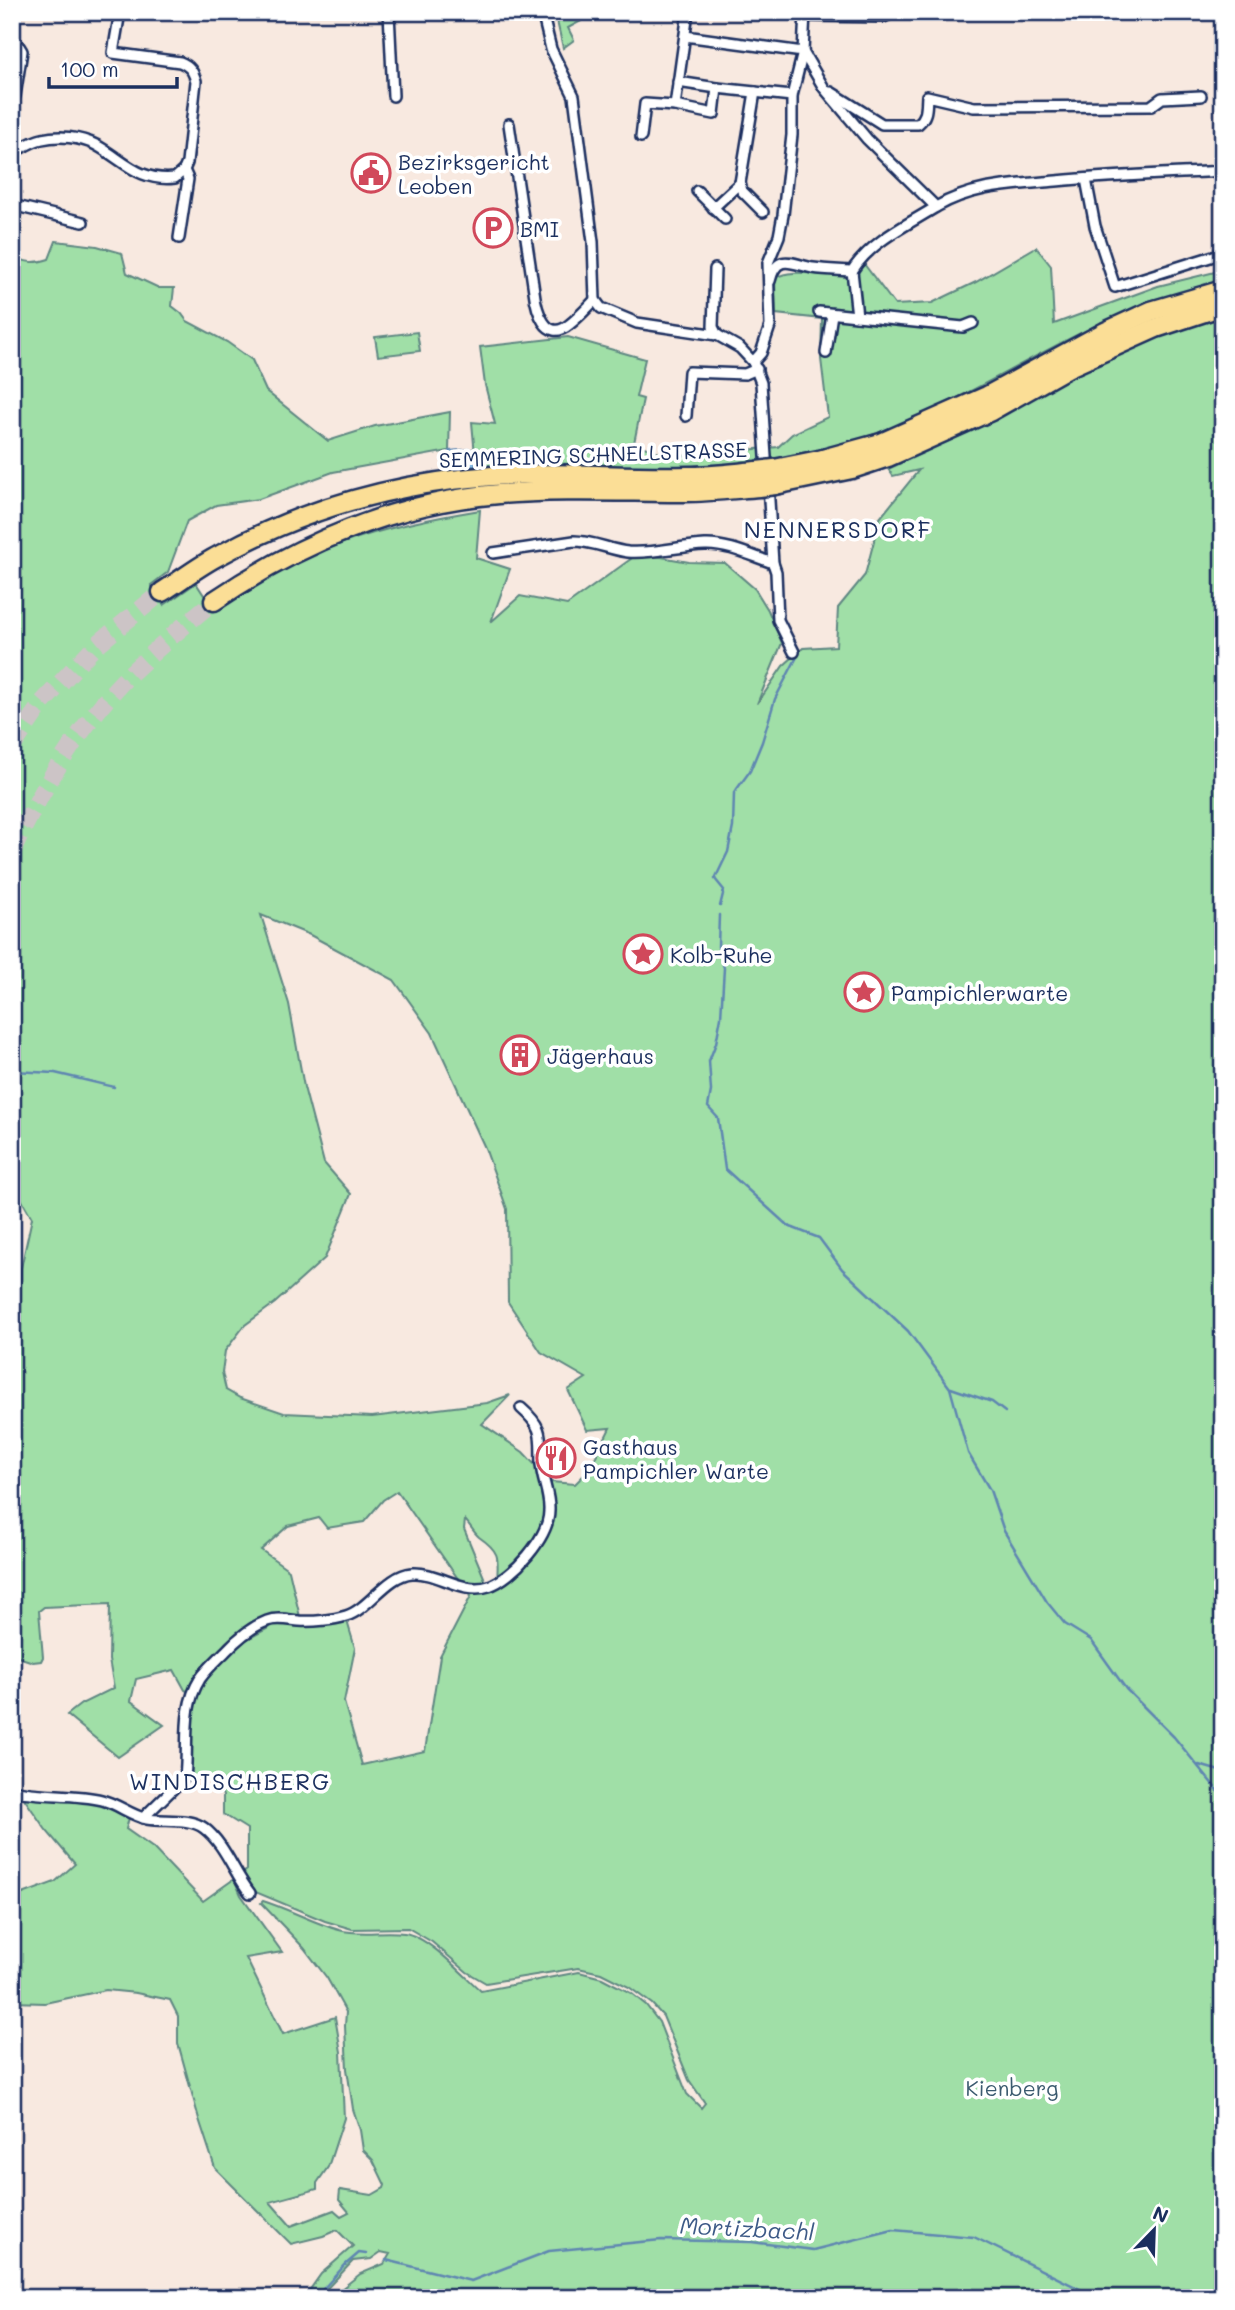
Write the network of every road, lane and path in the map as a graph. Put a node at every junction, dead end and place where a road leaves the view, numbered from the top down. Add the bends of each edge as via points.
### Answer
1 (120, 12) edge
2 (390, 12) edge
3 (542, 12) edge
4 (688, 12) edge
5 (895, 12) edge
6 (805, 14) edge
7 (685, 36) junction
8 (12, 45) edge
9 (803, 51) junction
10 (678, 82) junction
11 (718, 88) junction
12 (824, 88) junction
13 (754, 92) junction
14 (15, 96) dead end
15 (393, 96) dead end
16 (792, 96) junction
17 (1201, 96) dead end
18 (675, 106) junction
19 (509, 124) dead end
20 (641, 137) dead end
21 (12, 153) edge
22 (184, 170) junction
23 (1223, 171) edge
24 (1086, 178) junction
25 (740, 183) junction
26 (697, 191) dead end
27 (12, 205) edge
28 (936, 206) junction
29 (713, 208) junction
30 (763, 212) dead end
31 (725, 219) dead end
32 (83, 222) dead end
33 (179, 238) dead end
34 (1223, 253) edge
35 (715, 269) dead end
36 (852, 271) junction
37 (769, 286) junction
38 (1223, 290) edge
39 (595, 300) junction
40 (1223, 306) edge
41 (819, 312) dead end
42 (832, 314) junction
43 (857, 316) junction
44 (973, 323) dead end
45 (718, 335) junction
46 (826, 353) dead end
47 (756, 369) junction
48 (686, 416) dead end
49 (766, 478) junction
50 (493, 553) dead end
51 (773, 563) junction
52 (162, 592) tunnel mouth
53 (214, 601) tunnel mouth
54 (794, 652) dead end
55 (521, 1408) dead end
56 (12, 1790) edge
57 (143, 1818) junction
58 (250, 1893) dead end

1 - 22 street via 113,53 180,62 192,70 196,81
2 - 15 street
3 - 39 street via 551,49 574,96 593,242
4 - 7 street
5 - 6 street via 884,18
6 - 9 street
7 - 9 street
7 - 10 street
8 - 14 street via 22,51
9 - 12 street
9 - 16 street
10 - 11 street
10 - 18 street
11 - 13 street
11 - 18 street via 714,114
12 - 17 street via 882,124 918,124 926,113 927,96 974,107 1151,106 1162,98
12 - 28 street via 888,162
13 - 16 street
13 - 25 street
16 - 37 street via 787,185 779,236 768,263
18 - 20 street via 645,104
19 - 39 street via 539,317 550,328 566,328
21 - 22 street via 38,140 61,137 96,145 133,171 155,178 175,178
22 - 33 street via 188,179
23 - 24 street
24 - 28 street via 985,187
24 - 34 street via 1095,226 1115,287
25 - 29 street
25 - 30 street
26 - 29 street
27 - 32 street
28 - 36 street via 889,235
29 - 31 street
35 - 45 street via 713,327
36 - 37 street via 786,261 772,272
36 - 43 street
37 - 47 street via 770,326
38 - 49 highway, SEMMERING SCHNELLSTRASSE via 1151,311 987,396 881,443
39 - 45 street via 601,309 637,323
40 - 49 highway, SEMMERING SCHNELLSTRASSE via 1156,328 1069,367 991,411 888,457 852,469
41 - 42 street
42 - 43 street
42 - 46 street
43 - 44 street via 963,327
45 - 47 street via 740,348
47 - 48 street via 745,374 689,372
47 - 51 street via 761,383
49 - 52 highway, SEMMERING SCHNELLSTRASSE via 494,476 431,482 366,495 268,530
49 - 53 highway, SEMMERING SCHNELLSTRASSE via 688,492 553,491 436,503 331,536 285,557
50 - 51 street via 574,541 628,552 707,545
51 - 54 street via 778,620
55 - 57 street via 541,1435 541,1465 550,1507 548,1525 519,1564 504,1579 481,1588 424,1572 407,1573 346,1616 269,1620 239,1637 201,1677 192,1697 185,1777
56 - 57 street via 105,1801
57 - 58 street via 202,1826

